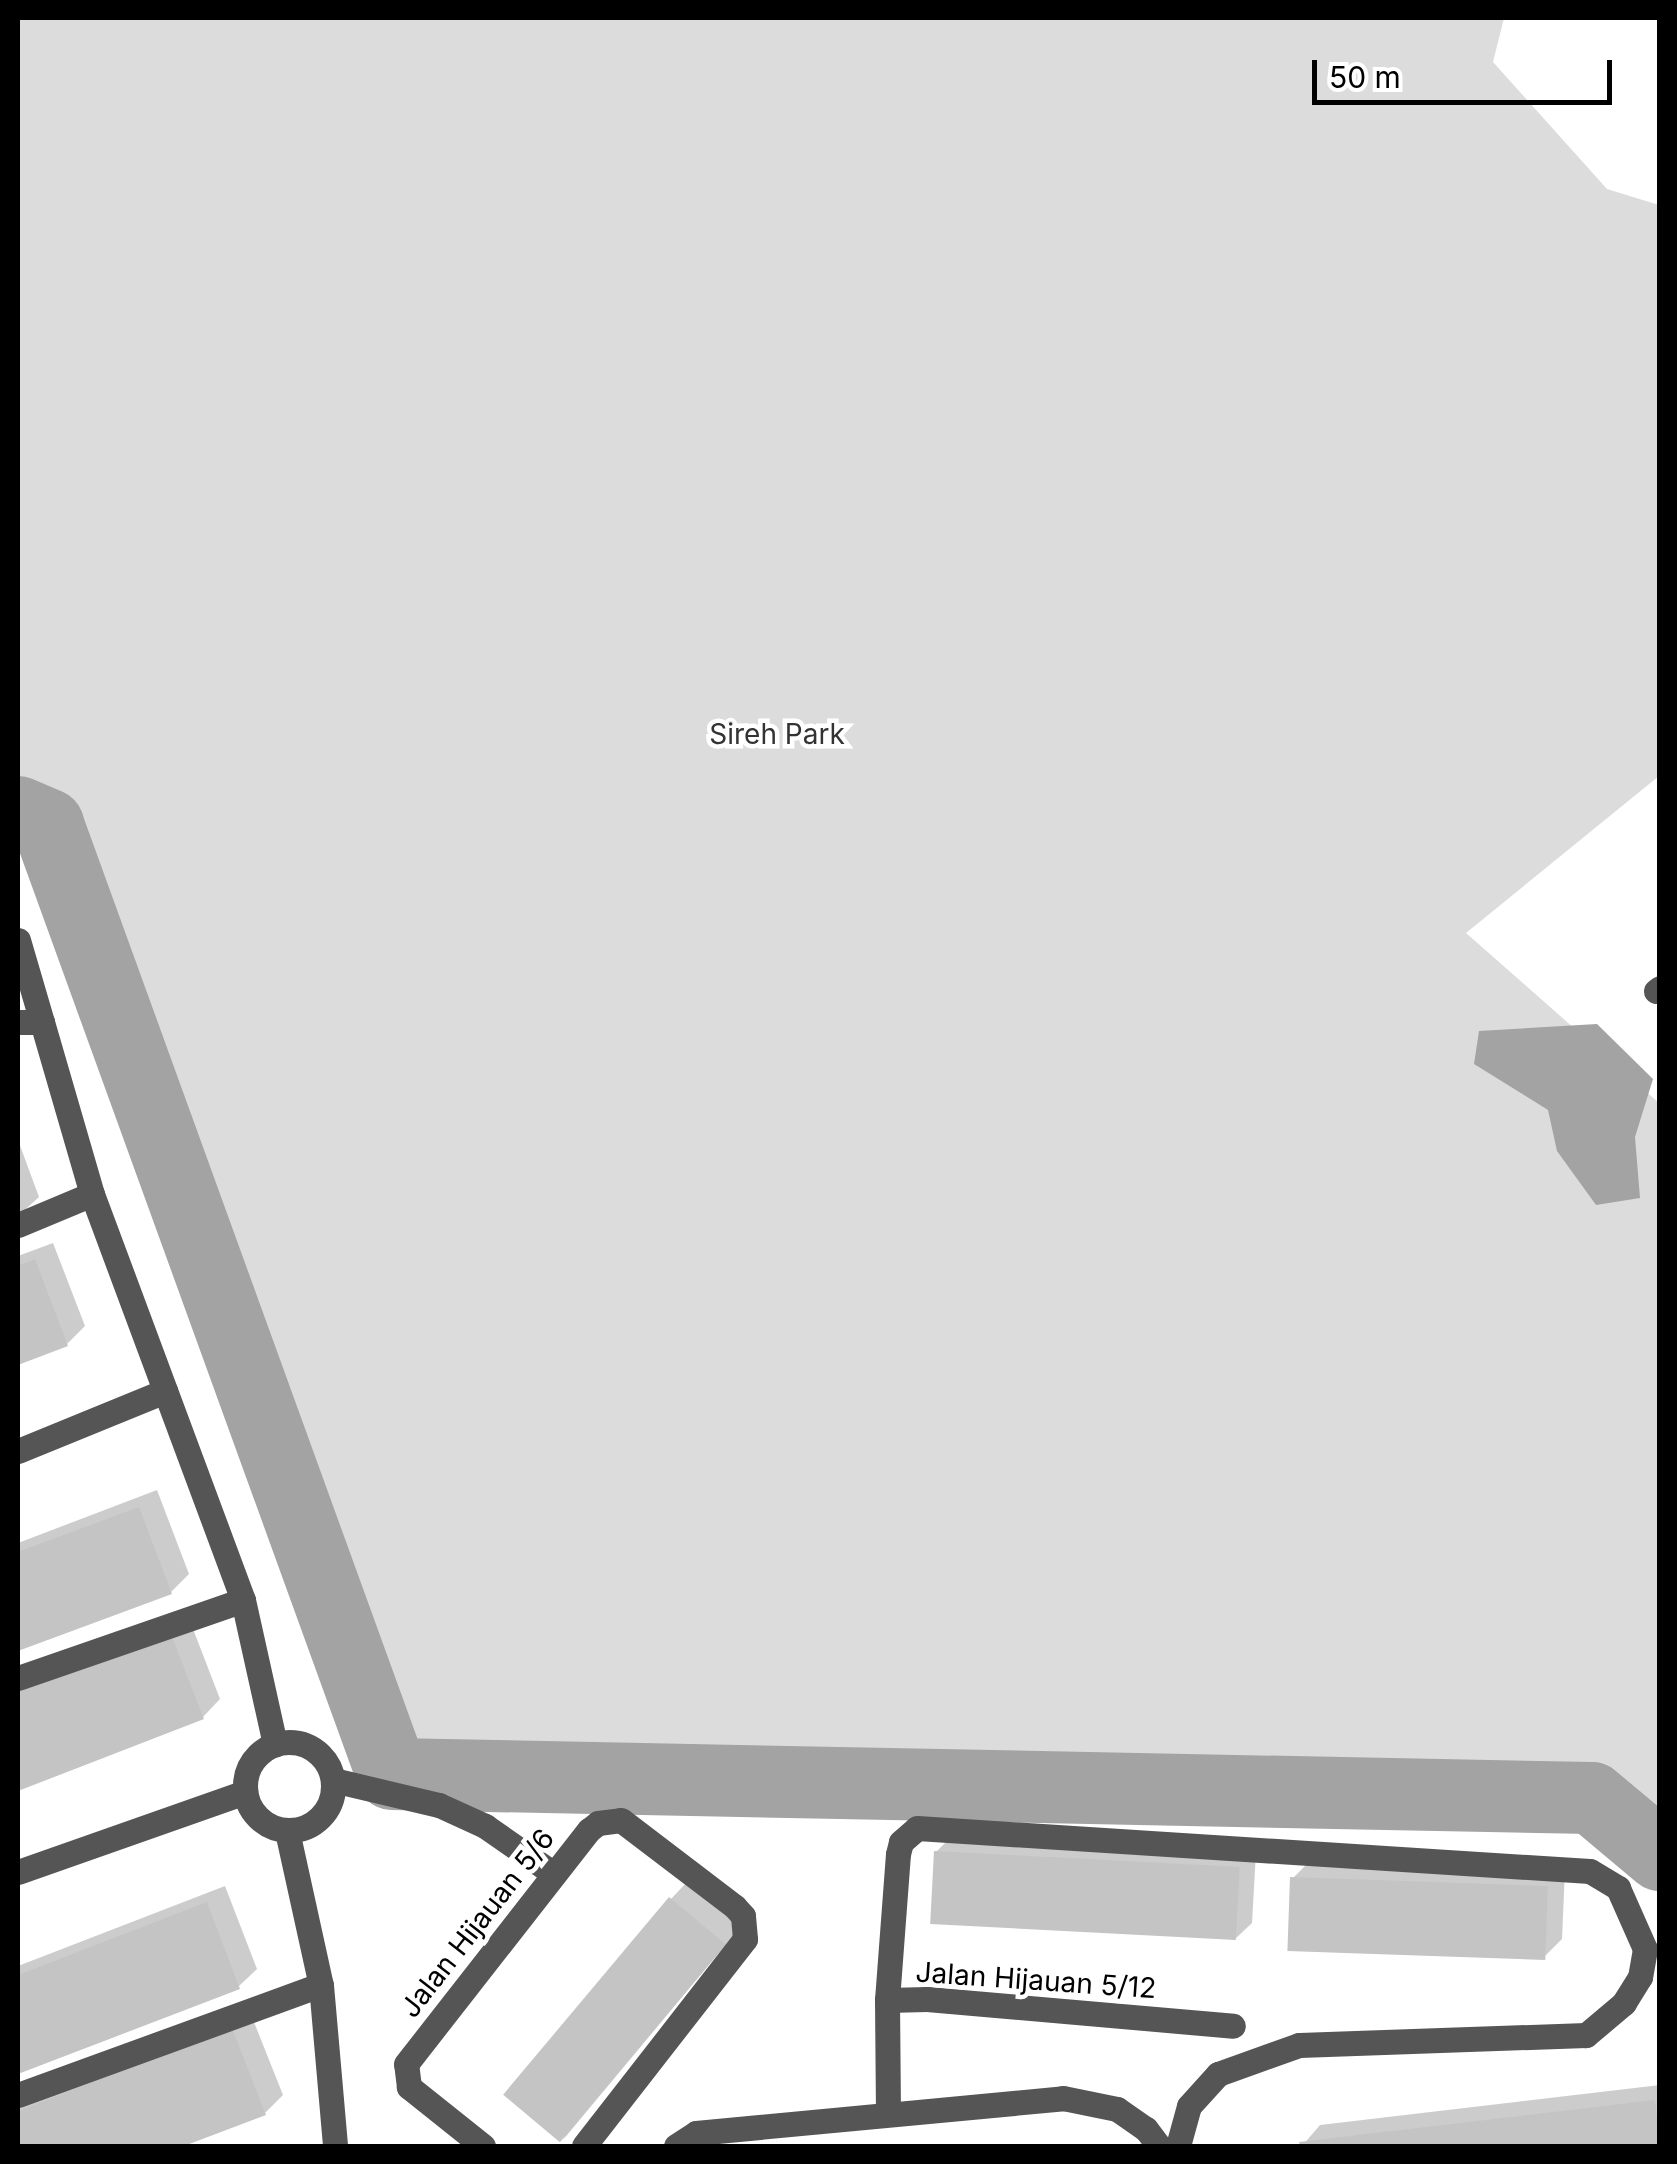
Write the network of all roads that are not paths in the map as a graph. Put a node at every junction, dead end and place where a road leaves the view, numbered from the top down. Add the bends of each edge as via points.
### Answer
1 (18, 940) edge
2 (30, 1022) edge
3 (92, 1194) junction
4 (18, 1226) edge
5 (165, 1392) junction
6 (18, 1451) edge
7 (243, 1600) junction
8 (18, 1678) edge
9 (275, 1744) junction
10 (333, 1780) junction
11 (245, 1792) junction
12 (287, 1830) junction
13 (18, 1872) edge
14 (554, 1874) junction
15 (321, 1986) junction
16 (887, 2000) junction
17 (1234, 2026) dead end
18 (18, 2094) edge
19 (888, 2114) junction
20 (334, 2146) edge
21 (483, 2146) edge
22 (584, 2146) edge
23 (676, 2146) edge
24 (1158, 2146) edge
25 (1178, 2146) edge

1 - 2 street
2 - 3 street
3 - 4 street
3 - 5 street
5 - 6 street
5 - 7 street
7 - 8 street
7 - 9 street
9 - 10 street via 306,1744
9 - 11 street via 251,1762
10 - 12 street via 327,1810 303,1829
10 - 14 street via 439,1805 485,1826
11 - 12 street via 259,1819
11 - 13 street
12 - 15 street
14 - 21 street, Jalan Hijauan 5/6 via 412,2054 406,2076 417,2095
14 - 22 street, Jalan Hijauan 5/6 via 598,1823 621,1820 736,1907 747,1927 746,1939
15 - 18 street
15 - 20 street
16 - 17 street, Jalan Hijauan 5/12
16 - 19 street, Jalan Hijauan 5/12
16 - 25 street via 898,1854 908,1834 929,1826 1590,1871 1618,1888 1644,1949 1640,1977 1624,2003 1586,2035 1299,2045 1218,2074 1189,2106
19 - 23 street via 696,2133
19 - 24 street via 1064,2098 1118,2109

